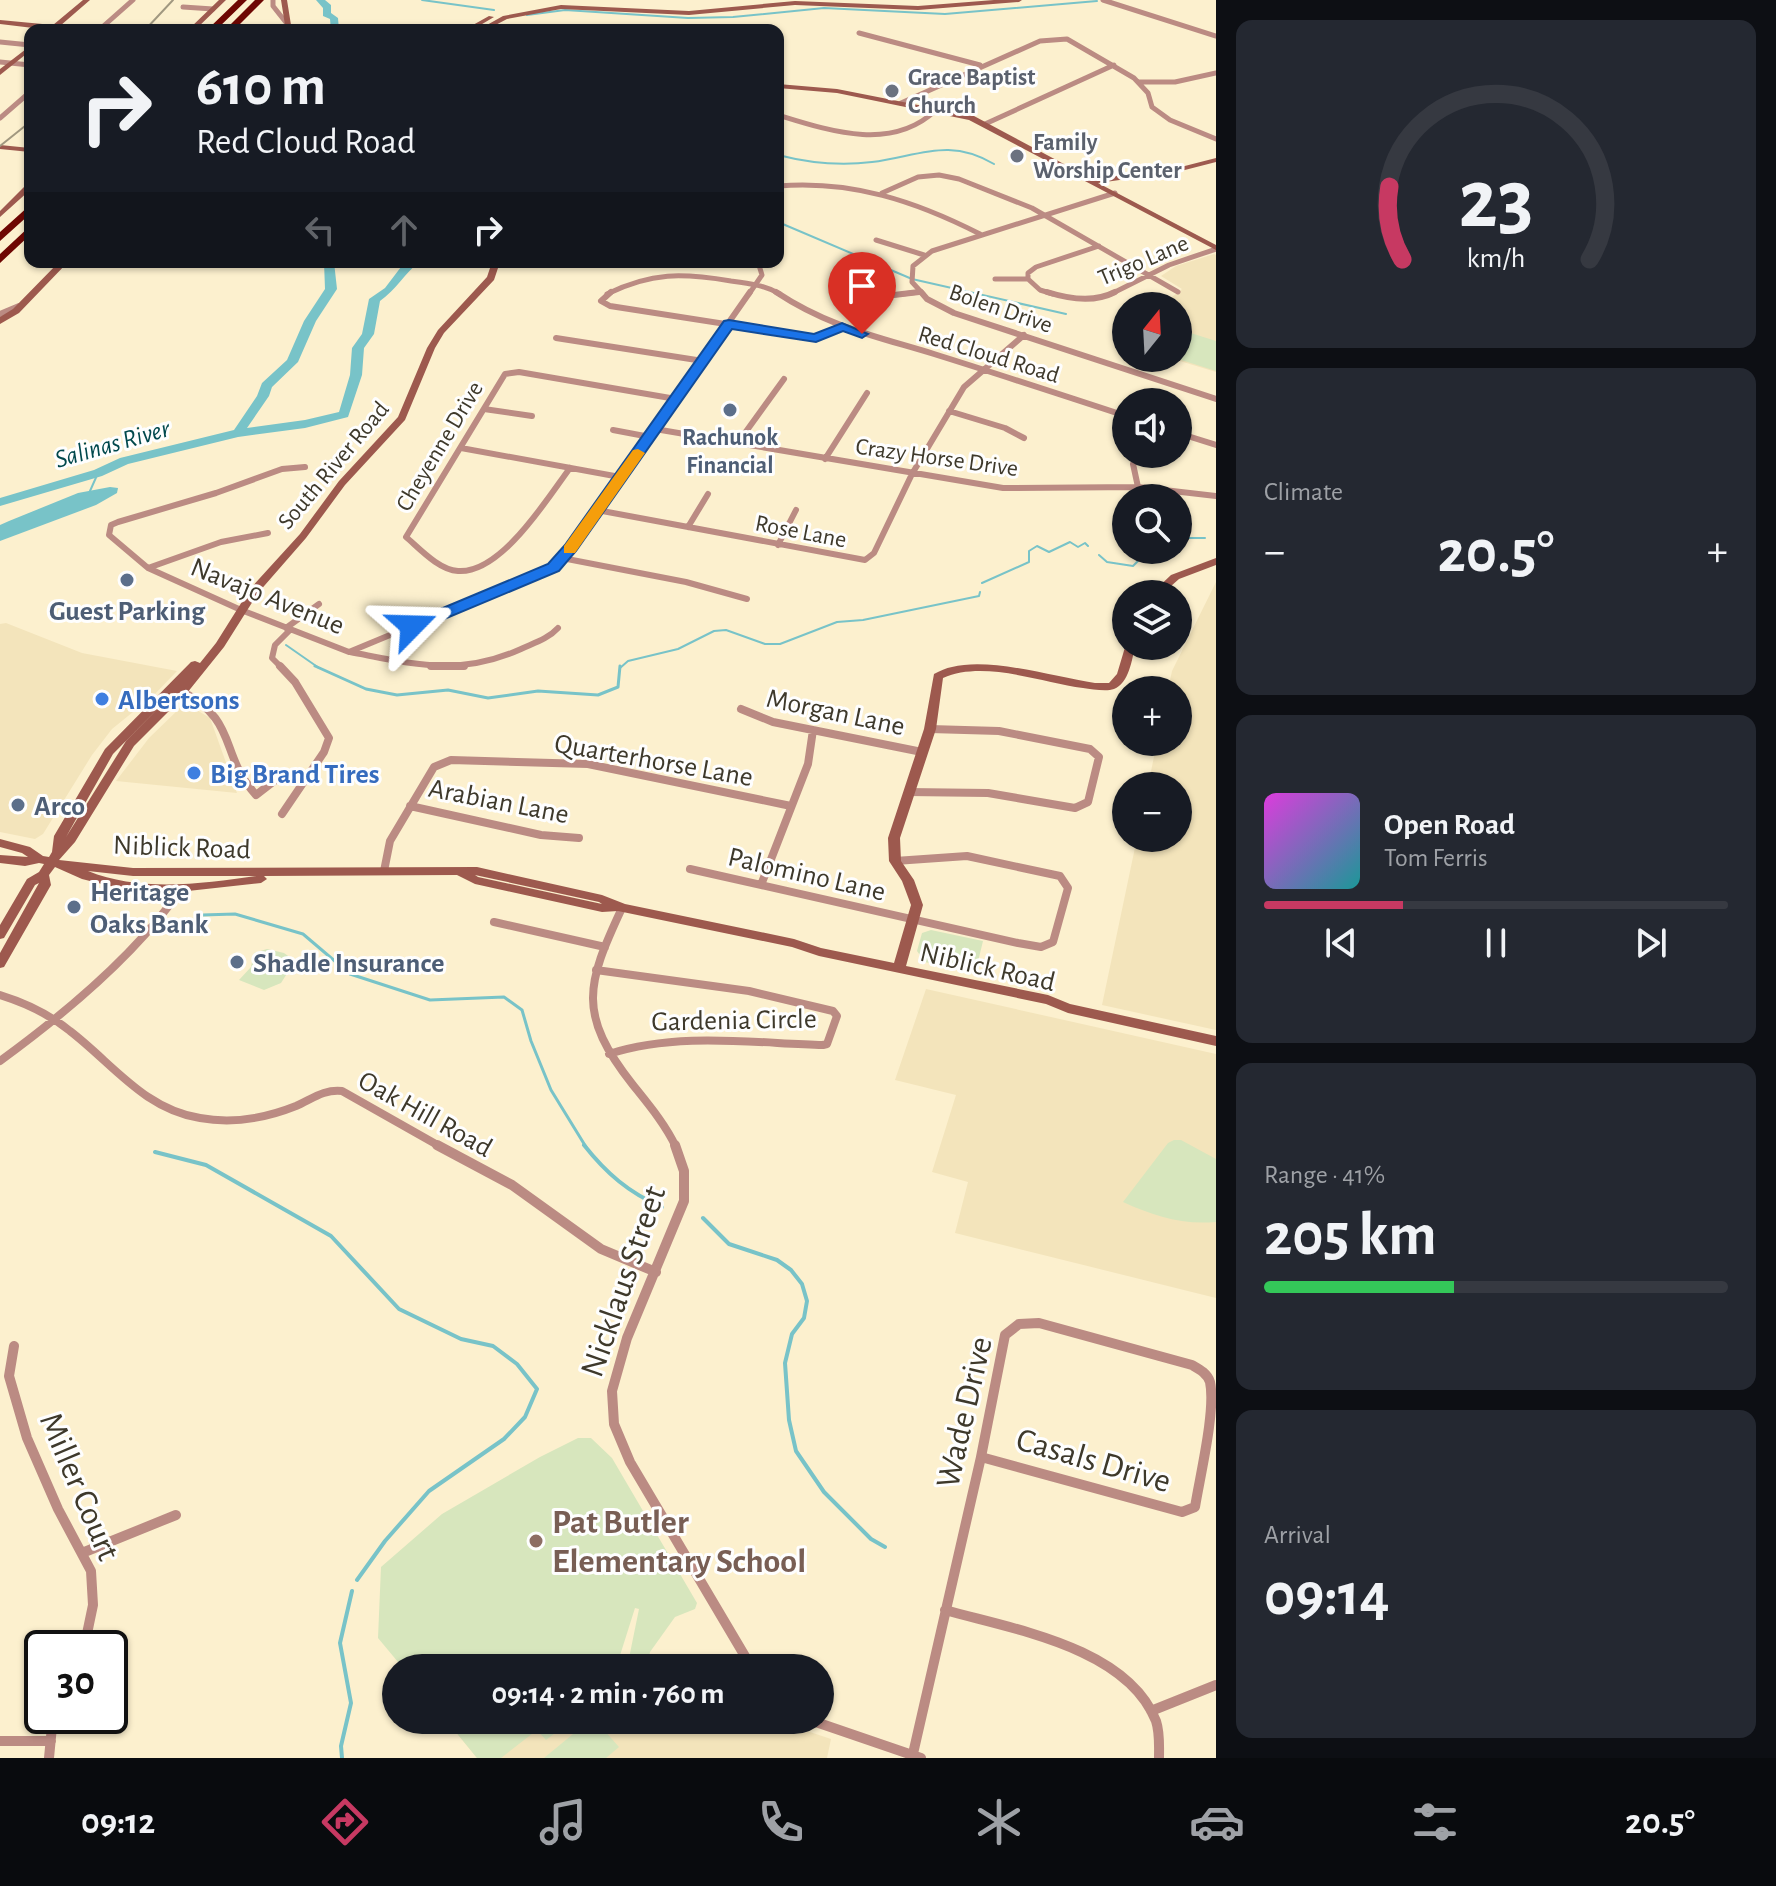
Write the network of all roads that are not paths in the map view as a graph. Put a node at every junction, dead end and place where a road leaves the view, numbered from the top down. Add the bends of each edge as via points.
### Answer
1 (87, 0) edge
2 (124, 0) edge
3 (132, 0) edge
4 (223, 0) edge
5 (243, 0) edge
6 (260, 0) edge
7 (273, 0) edge
8 (284, 0) edge
9 (1019, 0) edge
10 (1103, 0) edge
11 (976, 1) edge
12 (560, 3) edge
13 (760, 3) edge
14 (183, 7) dead end
15 (213, 9) junction
16 (0, 24) edge
17 (57, 24) edge
18 (106, 24) edge
19 (197, 24) edge
20 (217, 24) edge
21 (235, 24) edge
22 (284, 24) edge
23 (286, 24) edge
24 (485, 24) edge
25 (24, 26) edge
26 (859, 33) dead end
27 (1216, 36) edge
28 (0, 42) edge
29 (24, 46) edge
30 (24, 53) edge
31 (0, 62) edge
32 (12, 64) junction
33 (24, 65) edge
34 (980, 65) junction
35 (1114, 65) junction
36 (0, 73) edge
37 (1216, 73) edge
38 (1139, 82) junction
39 (784, 87) edge
40 (24, 97) edge
41 (901, 103) junction
42 (936, 110) junction
43 (784, 117) edge
44 (0, 118) edge
45 (985, 124) junction
46 (1216, 139) edge
47 (0, 147) edge
48 (24, 149) edge
49 (1216, 160) edge
50 (1093, 181) junction
51 (784, 186) edge
52 (24, 192) edge
53 (882, 193) junction
54 (1115, 193) junction
55 (24, 214) edge
56 (0, 215) edge
57 (1044, 215) junction
58 (980, 234) junction
59 (24, 235) edge
60 (0, 238) edge
61 (876, 240) dead end
62 (1099, 246) junction
63 (1216, 249) edge
64 (924, 255) junction
65 (0, 260) edge
66 (58, 268) edge
67 (494, 268) edge
68 (760, 268) edge
69 (1151, 276) junction
70 (995, 279) dead end
71 (1028, 279) junction
72 (855, 283) dead end
73 (756, 285) junction
74 (919, 292) junction
75 (1178, 292) dead end
76 (1, 319) edge
77 (729, 324) junction
78 (842, 327) junction
79 (1024, 335) junction
80 (556, 338) dead end
81 (703, 361) junction
82 (982, 370) junction
83 (784, 379) dead end
84 (867, 393) dead end
85 (676, 399) junction
86 (1216, 399) edge
87 (484, 409) junction
88 (949, 411) junction
89 (1112, 412) edge
90 (532, 416) dead end
91 (655, 429) junction
92 (613, 430) dead end
93 (650, 437) junction
94 (1192, 437) edge
95 (1024, 438) dead end
96 (737, 444) junction
97 (1216, 445) edge
98 (461, 448) junction
99 (825, 459) junction
100 (305, 467) dead end
101 (570, 468) junction
102 (912, 474) junction
103 (620, 477) junction
104 (1112, 487) edge
105 (1192, 493) edge
106 (708, 494) dead end
107 (1216, 496) edge
108 (597, 510) junction
109 (796, 510) dead end
110 (688, 527) junction
111 (268, 533) dead end
112 (778, 545) junction
113 (562, 558) junction
114 (1216, 561) edge
115 (148, 568) junction
116 (1172, 580) edge
117 (747, 599) dead end
118 (319, 604) dead end
119 (241, 610) junction
120 (558, 628) dead end
121 (288, 629) junction
122 (349, 652) junction
123 (1126, 660) edge
124 (178, 689) junction
125 (741, 709) dead end
126 (930, 729) junction
127 (813, 730) junction
128 (922, 752) junction
129 (306, 778) junction
130 (908, 792) junction
131 (410, 806) junction
132 (791, 806) junction
133 (282, 814) dead end
134 (579, 838) dead end
135 (0, 843) edge
136 (0, 859) edge
137 (53, 859) junction
138 (895, 861) junction
139 (690, 869) dead end
140 (384, 871) junction
141 (298, 874) junction
142 (43, 875) junction
143 (761, 885) junction
144 (181, 889) junction
145 (622, 908) junction
146 (914, 919) junction
147 (494, 922) dead end
148 (0, 935) edge
149 (605, 947) junction
150 (0, 964) edge
151 (899, 969) junction
152 (596, 970) junction
153 (0, 995) edge
154 (57, 1020) junction
155 (1216, 1041) edge
156 (609, 1054) junction
157 (0, 1061) edge
158 (656, 1272) junction
159 (14, 1346) dead end
160 (1213, 1418) edge
161 (981, 1457) junction
162 (176, 1515) dead end
163 (82, 1553) junction
164 (945, 1610) junction
165 (88, 1630) edge
166 (744, 1654) edge
167 (1216, 1685) edge
168 (1151, 1711) junction
169 (834, 1728) edge
170 (52, 1734) edge
171 (0, 1741) edge
172 (51, 1741) junction
173 (915, 1757) edge
174 (49, 1758) edge
175 (1159, 1758) edge

1 - 17 main road
2 - 3 street
3 - 18 street
4 - 15 main road
5 - 20 highway
6 - 21 highway
7 - 22 street
8 - 23 main road
9 - 11 main road
10 - 27 street
11 - 13 main road via 918,8
12 - 13 main road via 689,13
12 - 24 main road
14 - 15 street
15 - 19 main road
16 - 25 main road
26 - 34 street
28 - 29 street
30 - 32 main road
31 - 32 street
32 - 33 street
32 - 36 main road
34 - 35 street via 1053,38 1074,40
34 - 41 street
35 - 38 street
35 - 45 street
37 - 38 street via 1175,82
38 - 46 street via 1155,110
39 - 41 main road
40 - 44 street
41 - 42 main road
42 - 43 street via 916,127 879,135 830,130
42 - 45 main road
45 - 50 main road
47 - 48 main road
49 - 50 main road
50 - 54 main road
51 - 53 street via 832,183
52 - 56 main road
53 - 57 street via 918,177 948,177
53 - 58 street
54 - 57 street, Bolen Drive
54 - 63 main road
55 - 60 highway
57 - 58 street, Bolen Drive
57 - 62 street
58 - 64 street, Bolen Drive
59 - 65 highway
61 - 64 street
62 - 69 street
62 - 71 street, Trigo Lane via 1036,267
63 - 69 street, Trigo Lane
64 - 74 street, Bolen Drive via 911,271
66 - 76 main road
67 - 119 main road, South River Road via 431,348 402,418 342,483
68 - 73 street, Navajo Avenue
69 - 71 street, Trigo Lane via 1093,300 1052,294
69 - 75 street
70 - 71 street
72 - 74 street via 894,295
73 - 77 street, Navajo Avenue
73 - 77 street, Red Cloud Road via 666,274 631,282 601,301
73 - 78 street, Red Cloud Road
74 - 79 street, Bolen Drive via 945,309
77 - 78 street, Red Cloud Road via 816,338
77 - 81 street, Navajo Avenue
78 - 82 street, Red Cloud Road
79 - 82 street, Rose Lane
79 - 86 street, Bolen Drive
80 - 81 street
81 - 85 street, Navajo Avenue
82 - 88 street, Rose Lane
82 - 89 street, Red Cloud Road
83 - 96 street
84 - 99 street
85 - 87 street, Cheyenne Drive via 512,372 501,377
85 - 91 street, Navajo Avenue
87 - 90 street
87 - 98 street, Cheyenne Drive
88 - 95 street
88 - 102 street, Rose Lane
91 - 93 street, Navajo Avenue
91 - 96 street, Crazy Horse Drive
92 - 93 street
93 - 103 street, Navajo Avenue
94 - 97 street
96 - 99 street, Crazy Horse Drive
98 - 101 street
98 - 101 street, Cheyenne Drive via 406,537 450,570 480,567 507,548
99 - 102 street, Crazy Horse Drive
100 - 115 street, Navajo Avenue via 282,469 111,525 109,535
101 - 103 street
102 - 104 street, Crazy Horse Drive via 1003,488
102 - 112 street, Rose Lane via 871,557 858,560
103 - 108 street, Navajo Avenue
105 - 107 street, Crazy Horse Drive
106 - 110 street
108 - 110 street, Rose Lane
108 - 113 street, Navajo Avenue
109 - 112 street
110 - 112 street, Rose Lane
111 - 115 street via 221,542
113 - 117 street
113 - 122 street, Navajo Avenue via 538,576
114 - 116 main road
115 - 119 street, Navajo Avenue
118 - 121 street
119 - 121 street, Navajo Avenue
119 - 124 main road, South River Road
120 - 122 street via 551,636 490,661 465,666 429,666
121 - 122 street, Navajo Avenue
121 - 129 street via 272,658 295,682 329,738
123 - 126 main road via 1112,686 1024,673 941,673
124 - 129 street via 215,712 244,785 256,795 268,780 285,775
124 - 137 main road, South River Road via 109,752 60,836
125 - 127 street, Morgan Lane via 760,719
126 - 128 main road
126 - 130 street via 999,731 1090,749 1099,757 1088,802 1075,808 1000,794
127 - 128 street, Morgan Lane
127 - 132 street via 808,764
128 - 130 main road
129 - 133 street
130 - 138 main road via 894,838
131 - 132 street, Quarterhorse Lane via 434,767 451,760 475,760 588,764
131 - 134 street, Arabian Lane via 541,835
131 - 140 street, Quarterhorse Lane via 390,841
132 - 143 street
135 - 137 main road, Niblick Road
136 - 137 main road, Niblick Road
137 - 141 main road, Niblick Road via 133,872
137 - 142 main road, South River Road
137 - 144 main road, Niblick Road via 81,875
138 - 146 main road via 914,892
138 - 146 street, Palomino Lane via 967,856 1051,872 1068,888 1053,942 1041,947
139 - 143 street, Palomino Lane
140 - 141 main road, Niblick Road
140 - 145 main road, Niblick Road via 458,873 602,908
141 - 144 main road, Niblick Road
142 - 148 main road, South River Road via 31,882
142 - 150 main road, South River Road via 45,885
143 - 146 street, Palomino Lane
144 - 154 street via 160,918
145 - 149 street, Nicklaus Street
145 - 151 main road, Niblick Road via 750,941
146 - 151 main road
147 - 149 street
149 - 152 street, Nicklaus Street
151 - 155 main road, Niblick Road via 1032,1005
152 - 156 street, Nicklaus Street via 593,1016
152 - 156 street, Gardenia Circle via 749,991 837,1016 823,1045 657,1042
153 - 154 street, Oak Hill Road
154 - 157 street
154 - 158 street, Oak Hill Road via 145,1096 188,1116 244,1120 324,1092 351,1095 518,1189 617,1258
156 - 158 street, Nicklaus Street via 670,1135 685,1169 684,1201
158 - 166 street, Nicklaus Street via 613,1377 615,1429
159 - 163 street, Miller Court via 9,1376 27,1438
160 - 161 street, Casals Drive via 1195,1507 1189,1511
160 - 161 street, Wade Drive via 1210,1381 1192,1365 1039,1323 1019,1324 1005,1335
161 - 164 street, Wade Drive
162 - 163 street
163 - 165 street, Miller Court via 93,1587
164 - 168 street via 1102,1662 1136,1690
164 - 173 street, Wade Drive
167 - 168 street
168 - 175 street
169 - 173 street
170 - 172 street
171 - 172 street
172 - 174 street

